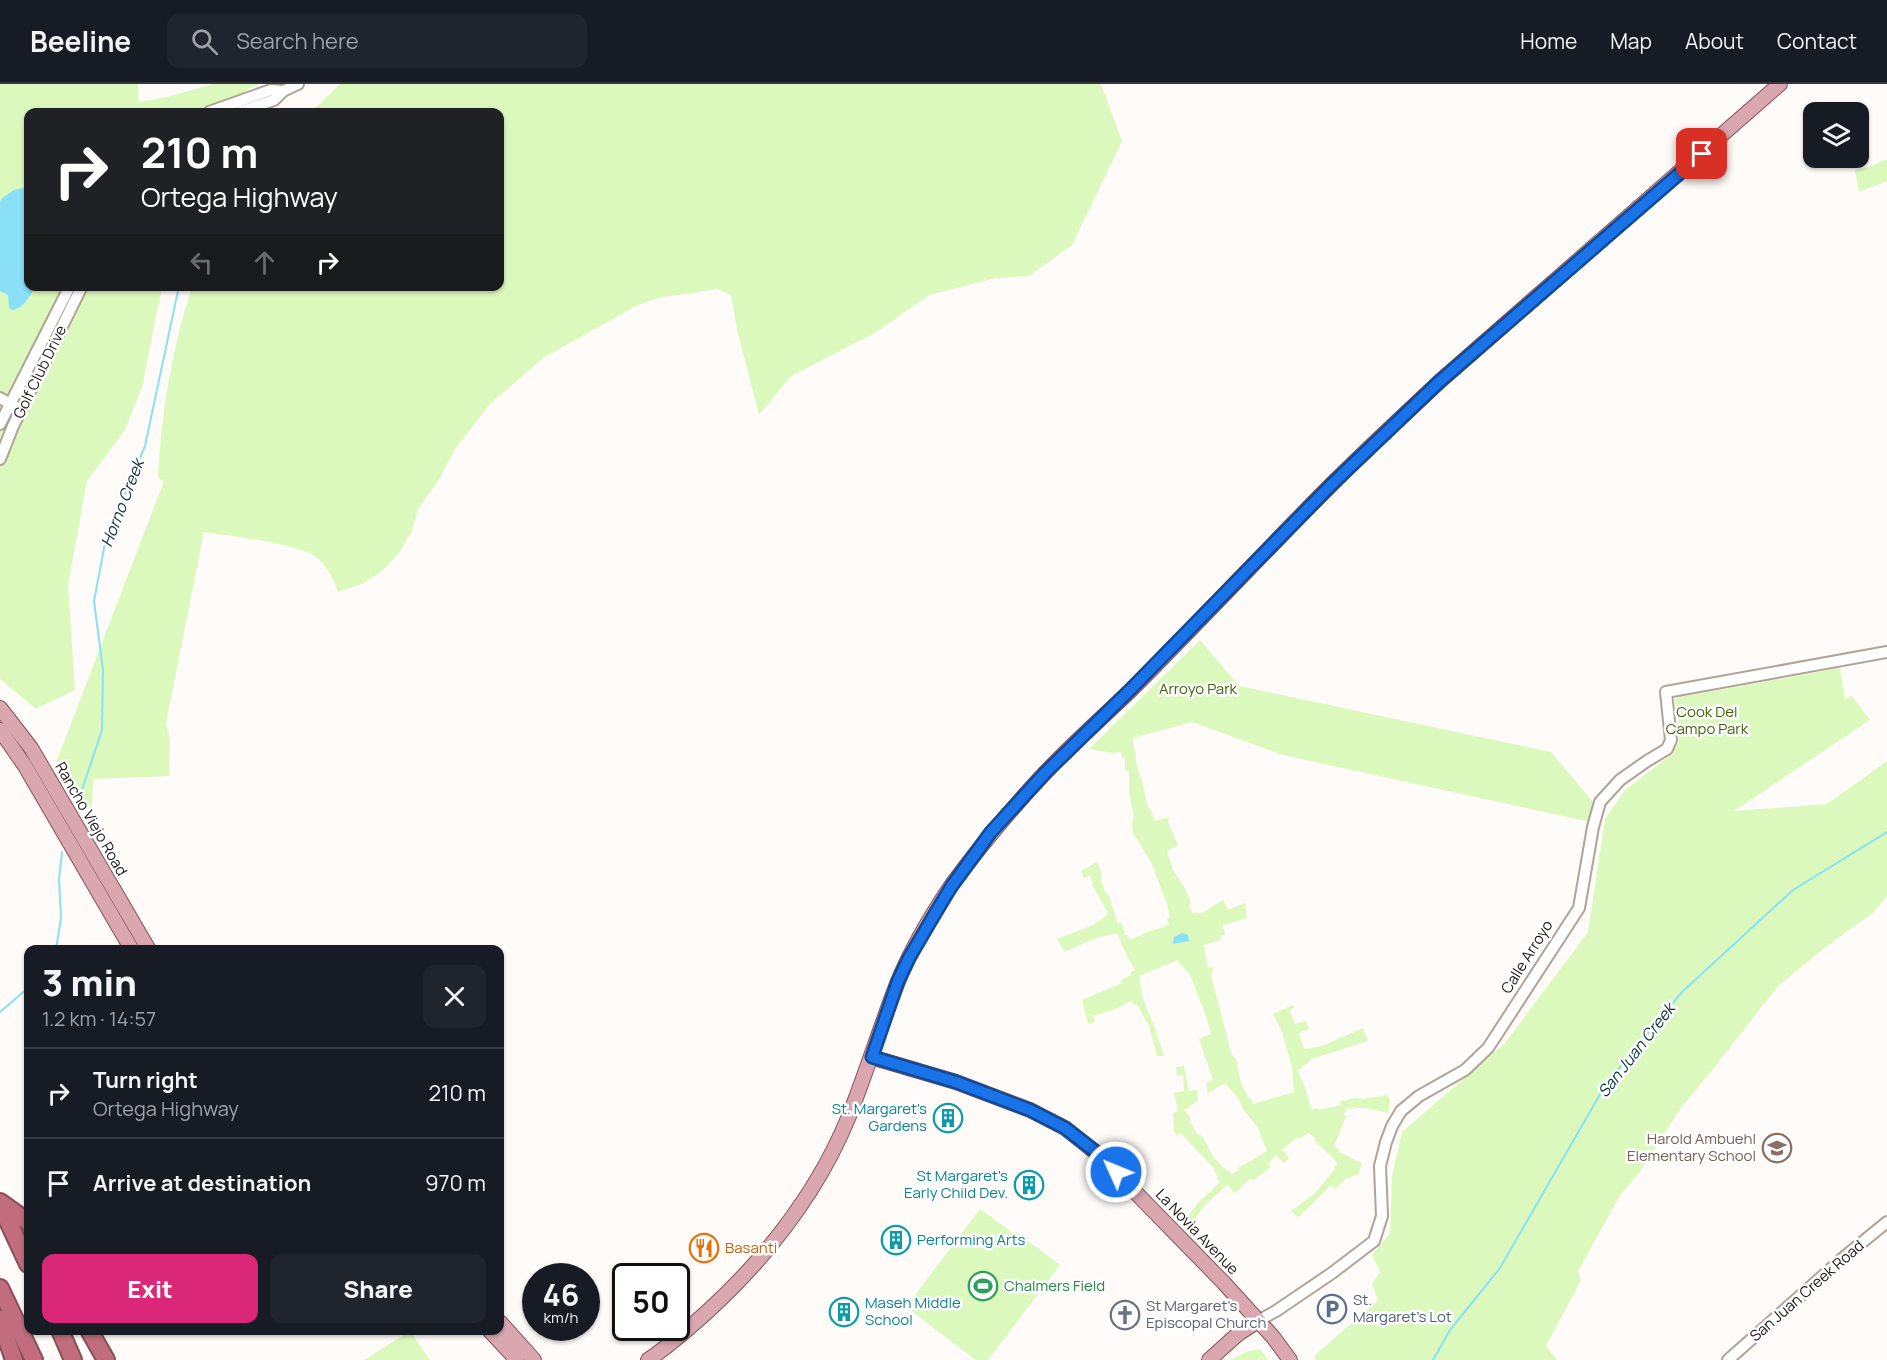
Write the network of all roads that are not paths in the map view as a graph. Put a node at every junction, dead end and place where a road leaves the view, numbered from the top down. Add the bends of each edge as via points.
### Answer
1 (298, 84) edge
2 (1780, 84) edge
3 (283, 91) junction
4 (220, 108) edge
5 (251, 108) edge
6 (67, 291) edge
7 (80, 291) edge
8 (0, 398) edge
9 (10, 404) junction
10 (22, 409) junction
11 (0, 424) edge
12 (0, 459) edge
13 (1887, 652) edge
14 (0, 708) edge
15 (0, 730) edge
16 (129, 945) edge
17 (146, 945) edge
18 (872, 1057) junction
19 (0, 1203) edge
20 (24, 1219) edge
21 (1887, 1222) edge
22 (24, 1255) edge
23 (0, 1287) edge
24 (0, 1319) edge
25 (1258, 1321) junction
26 (504, 1326) edge
27 (62, 1335) edge
28 (93, 1335) edge
29 (494, 1335) edge
30 (14, 1360) edge
31 (34, 1360) edge
32 (73, 1360) edge
33 (106, 1360) edge
34 (517, 1360) edge
35 (534, 1360) edge
36 (648, 1360) edge
37 (1209, 1360) edge
38 (1290, 1360) edge
39 (1728, 1360) edge

1 - 3 street
2 - 18 main road via 1439,382 1045,773 991,832 934,914 898,981
3 - 4 street via 271,90
3 - 5 street via 274,100
6 - 9 street, Golf Club Drive
7 - 10 street, Golf Club Drive
8 - 9 street
9 - 10 street
9 - 11 street, Golf Club Drive
10 - 12 street, Golf Club Drive
13 - 25 street, Calle Arroyo via 1666,692 1671,740 1667,749 1620,780 1600,802 1579,908 1488,1048 1465,1070 1419,1096 1401,1111 1392,1126 1380,1166 1382,1216 1374,1241
14 - 17 main road, Rancho Viejo Road via 31,748
15 - 16 main road, Rancho Viejo Road
18 - 25 main road, La Novia Avenue via 956,1082 1065,1128 1100,1155
18 - 36 main road via 831,1155 784,1230 727,1295
19 - 20 highway
19 - 22 highway
21 - 39 street, San Juan Creek Road
23 - 31 highway
24 - 30 highway
25 - 37 main road, Calle Arroyo
25 - 38 main road, La Novia Avenue
26 - 35 main road
27 - 32 highway
28 - 33 highway
29 - 34 main road

